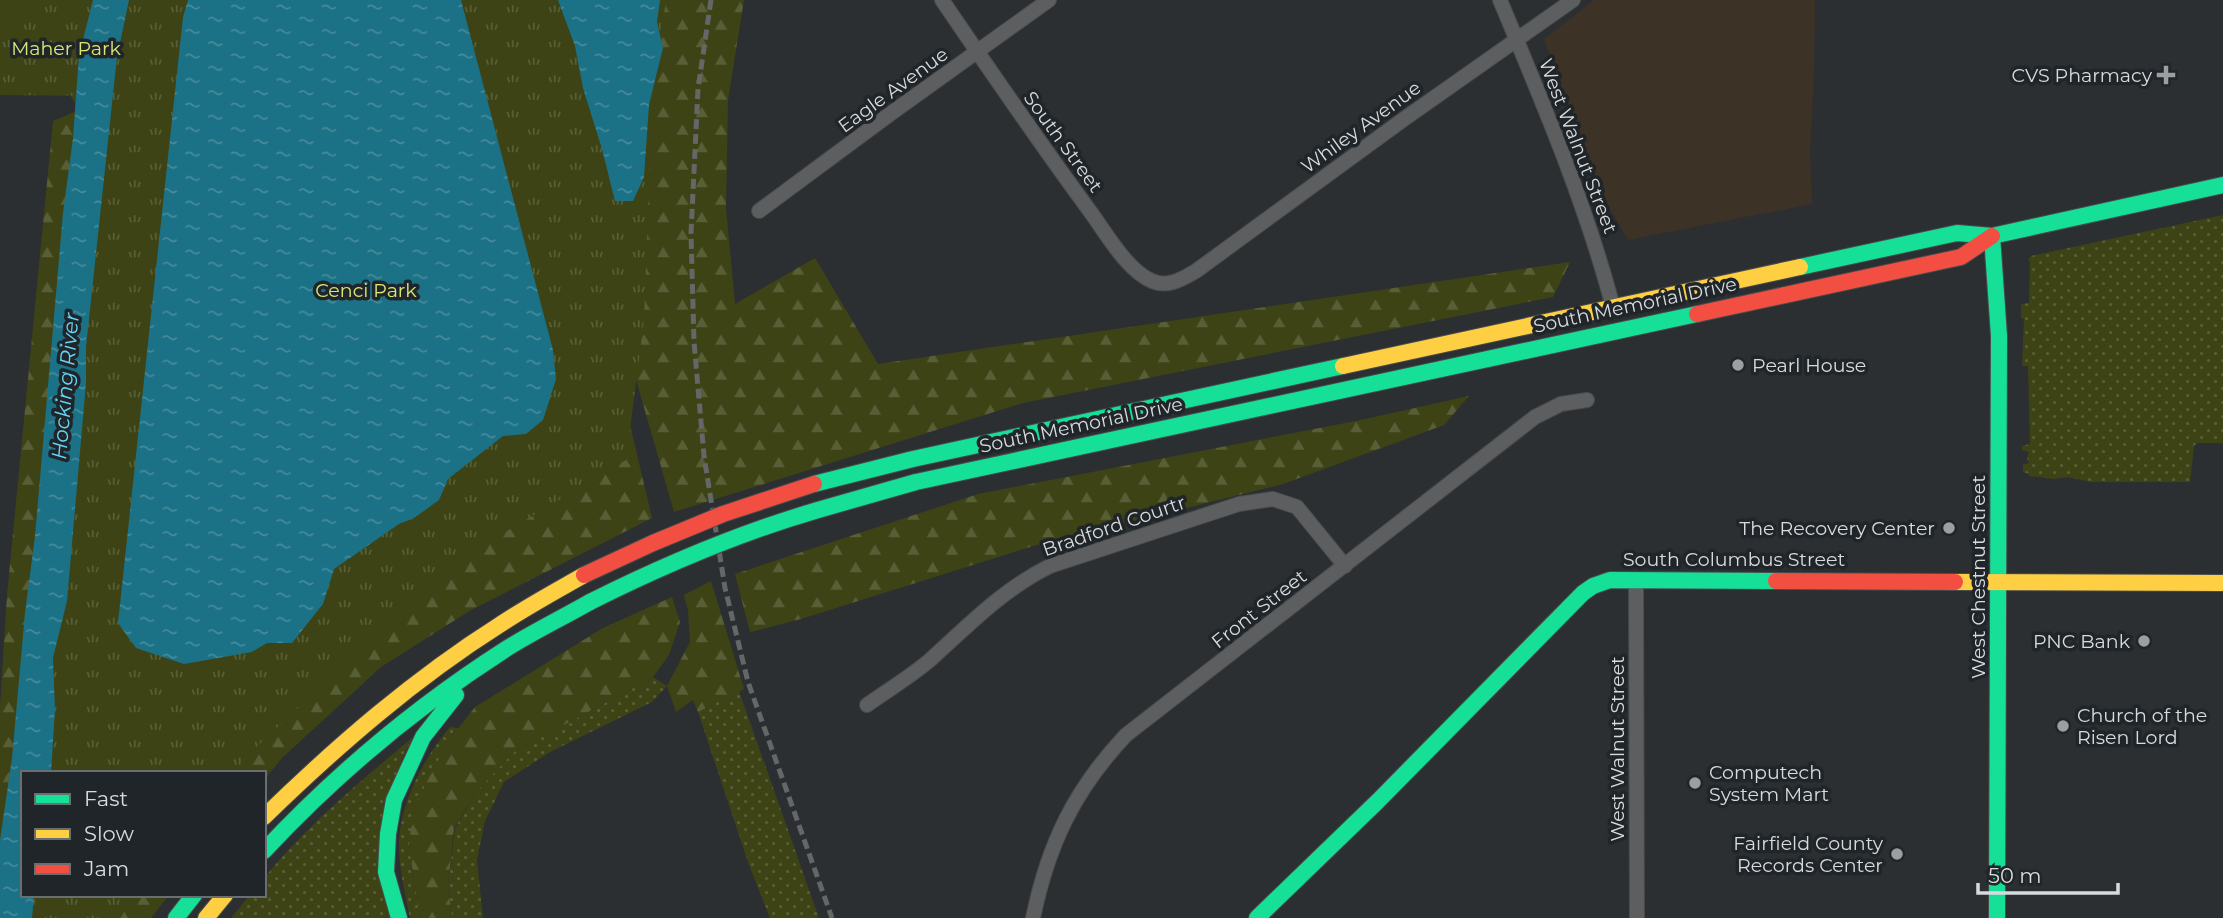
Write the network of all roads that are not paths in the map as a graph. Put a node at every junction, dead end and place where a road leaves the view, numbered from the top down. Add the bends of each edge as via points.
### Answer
1 (942, 0) edge
2 (1049, 0) edge
3 (1500, 0) edge
4 (1573, 0) edge
5 (1516, 39) junction
6 (978, 52) junction
7 (2223, 186) edge
8 (759, 211) dead end
9 (1992, 236) junction
10 (1171, 284) joint
11 (1613, 307) junction
12 (1587, 400) dead end
13 (1345, 566) junction
14 (1636, 580) junction
15 (1998, 582) junction
16 (2223, 583) edge
17 (474, 671) junction
18 (867, 705) dead end
19 (266, 815) edge
20 (266, 849) edge
21 (192, 897) edge
22 (223, 897) edge
23 (176, 918) edge
24 (206, 918) edge
25 (399, 918) edge
26 (1033, 918) edge
27 (1257, 918) edge
28 (1637, 918) edge
29 (1997, 918) edge

1 - 6 street, South Street
2 - 6 street, Eagle Avenue
3 - 5 street, West Walnut Street
4 - 5 street, Whiley Avenue
5 - 10 street, Whiley Avenue via 1196,271
5 - 11 street, West Walnut Street via 1576,188
6 - 8 street, Eagle Avenue
6 - 10 street, South Street via 1032,134 1127,261 1150,281
7 - 9 main road, South Memorial Drive
9 - 11 main road, South Memorial Drive via 1957,233
9 - 15 main road, West Chestnut Street via 1998,310
9 - 17 main road, South Memorial Drive, bridge via 1961,257 916,482 818,510 733,537 642,576
11 - 19 main road, South Memorial Drive, bridge via 913,459 814,484 723,514 584,575 501,624 380,712
12 - 13 street, Front Street via 1561,404 1535,417
13 - 18 street, Bradford Courtr via 1297,507 1273,499 1239,503 1028,577 927,662
13 - 26 street, Front Street via 1126,735 1101,762 1050,851
14 - 15 main road, South Columbus Street
14 - 27 main road, South Columbus Street via 1610,580 1583,593
14 - 28 street, West Walnut Street
15 - 16 main road, South Columbus Street
15 - 29 main road, West Chestnut Street
17 - 20 main road, South Memorial Drive via 332,782
17 - 25 main road via 423,737 394,800 386,872
21 - 23 main road
22 - 24 main road

